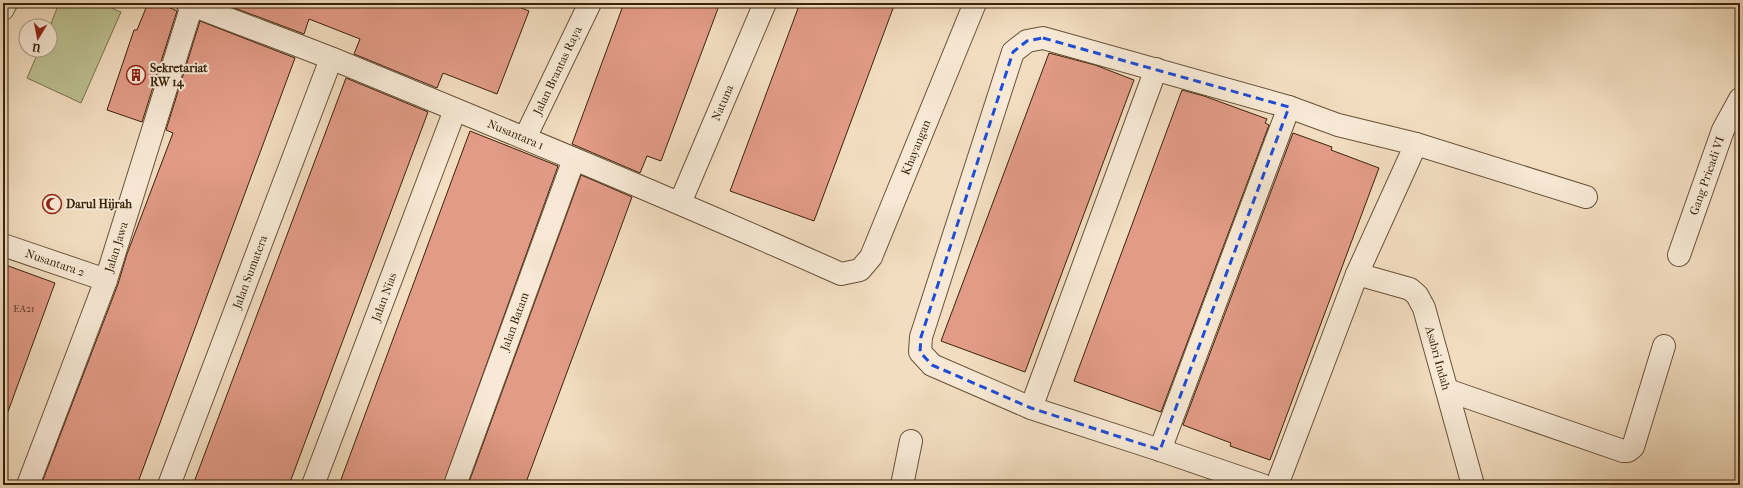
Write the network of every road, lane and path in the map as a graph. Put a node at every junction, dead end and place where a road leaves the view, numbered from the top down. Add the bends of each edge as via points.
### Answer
1 (6, 3) edge
2 (590, 3) edge
3 (765, 3) edge
4 (975, 3) edge
5 (190, 4) edge
6 (3, 9) edge
7 (331, 59) junction
8 (1156, 69) junction
9 (1740, 99) edge
10 (1289, 107) junction
11 (455, 110) junction
12 (525, 138) junction
13 (1416, 144) junction
14 (574, 159) junction
15 (1586, 197) dead end
16 (680, 203) junction
17 (3, 245) edge
18 (1679, 255) dead end
19 (841, 274) joint
20 (1357, 274) junction
21 (106, 280) junction
22 (1664, 346) dead end
23 (1447, 390) junction
24 (1031, 408) junction
25 (911, 441) dead end
26 (1160, 450) junction
27 (28, 485) edge
28 (168, 485) edge
29 (313, 485) edge
30 (455, 485) edge
31 (902, 485) edge
32 (1262, 485) edge
33 (1277, 485) edge
34 (1473, 485) edge

1 - 6 street
2 - 12 street, Jalan Brantas Raya
3 - 16 street, Natuna
4 - 19 street, Khayangan via 871,257 860,270
5 - 7 street, Nusantara 1
5 - 21 street, Jalan Jawa
7 - 11 street, Nusantara 1
7 - 28 street, Jalan Sumatera
8 - 10 street
8 - 24 street
8 - 24 street via 1043,38 1027,41 1013,52 920,337 920,352 932,365
9 - 18 street, Gang Prieadi VI via 1723,130
10 - 13 street via 1338,125
10 - 26 street
11 - 12 street, Nusantara 1
11 - 29 street, Jalan Nias
12 - 14 street, Nusantara 1
13 - 15 street
13 - 20 street
14 - 16 street, Nusantara 1
14 - 30 street, Jalan Batam
16 - 19 street, Nusantara 1
17 - 21 street, Nusantara 2
20 - 23 street, Asabri Indah via 1410,289 1417,295 1424,308
20 - 33 street
21 - 27 street, Jalan Jawa
22 - 23 street via 1633,447 1628,451
23 - 34 street, Asabri Indah
24 - 26 street
25 - 31 street
26 - 32 street

